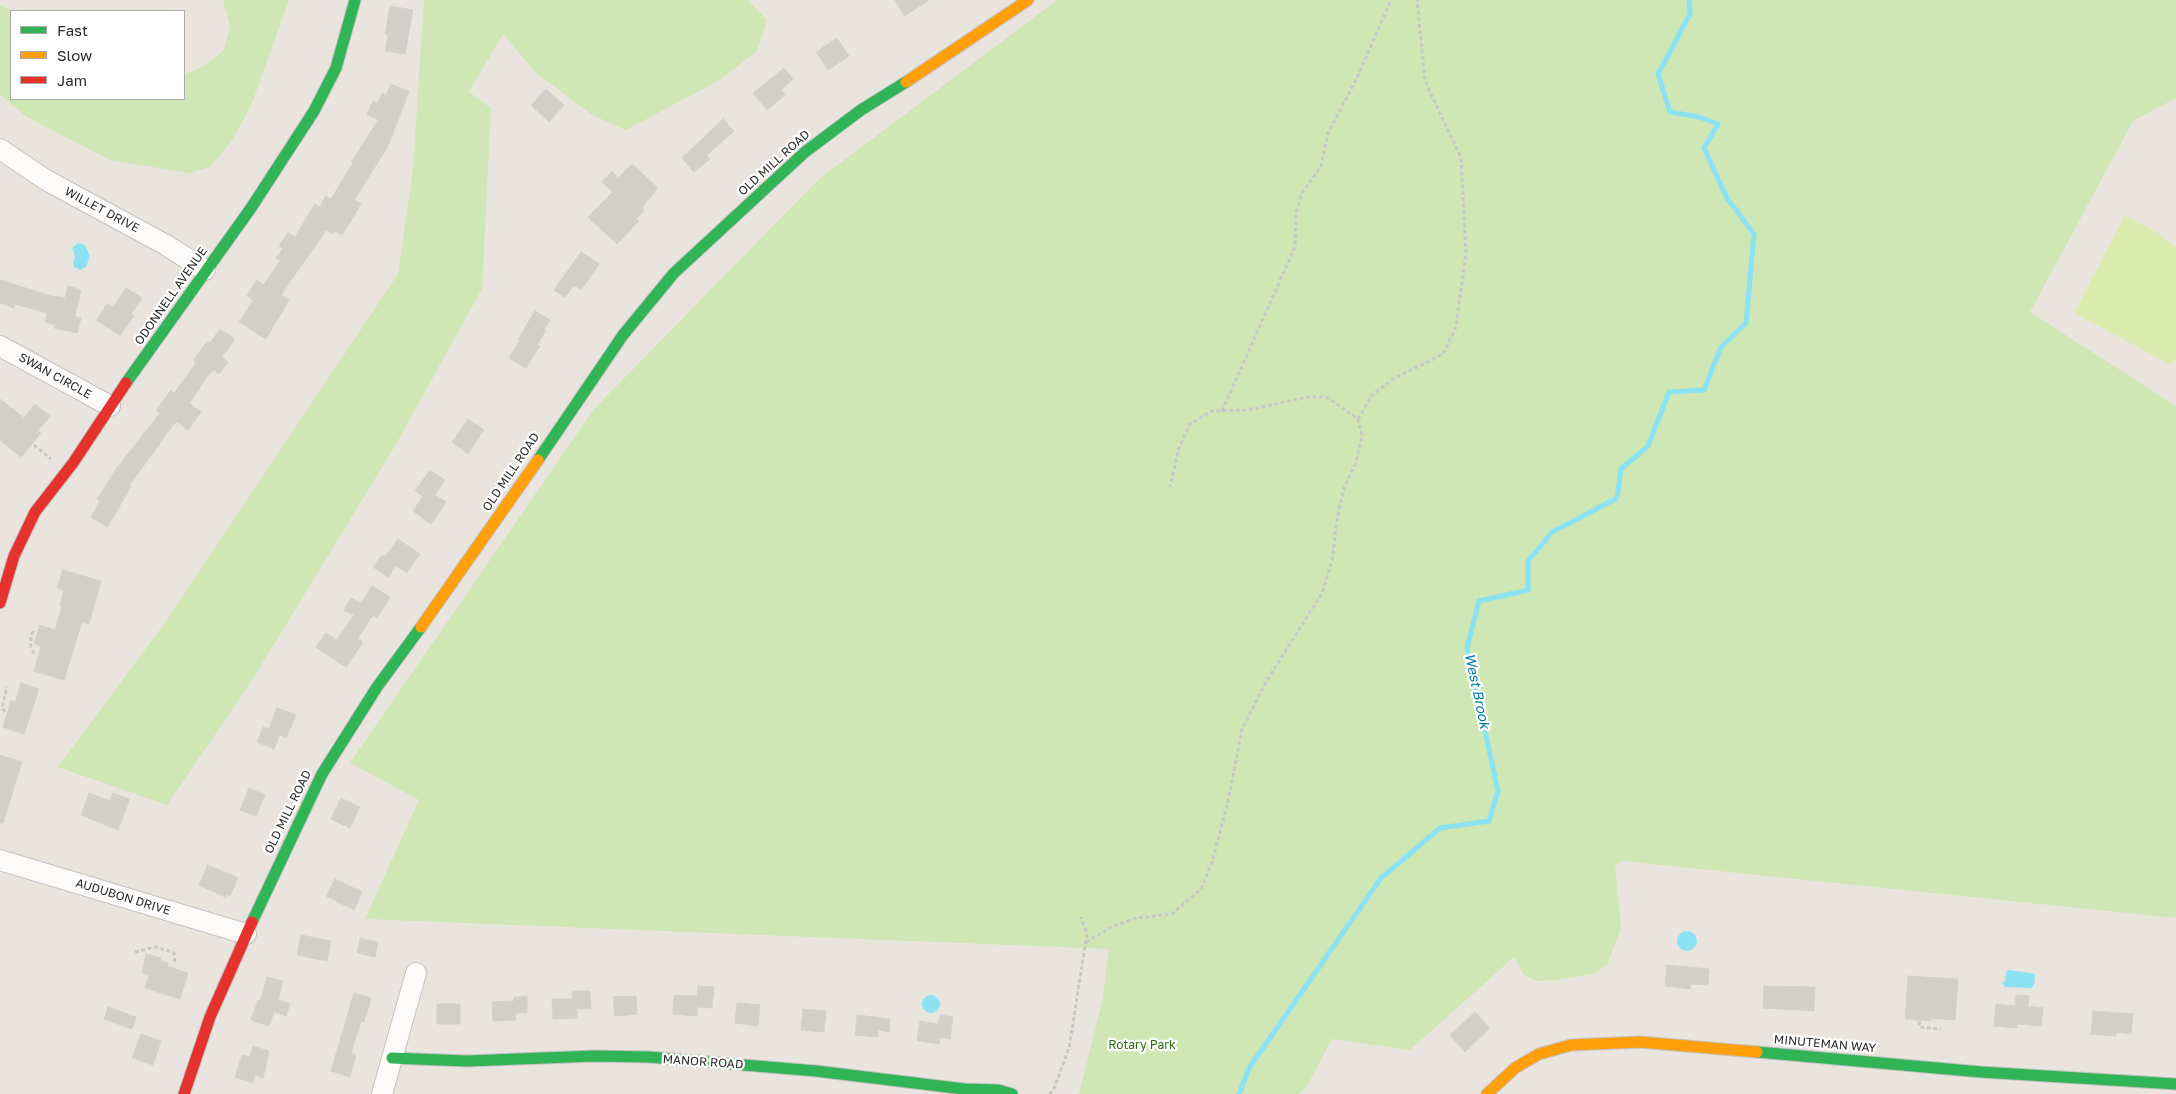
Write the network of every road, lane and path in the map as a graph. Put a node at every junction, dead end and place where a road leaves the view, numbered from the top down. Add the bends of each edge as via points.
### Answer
1 (355, 0) edge
2 (1028, 0) edge
3 (1391, 0) edge
4 (1417, 0) edge
5 (0, 148) edge
6 (205, 270) junction
7 (0, 346) edge
8 (110, 406) junction
9 (1222, 411) junction
10 (1358, 419) junction
11 (34, 446) dead end
12 (51, 460) dead end
13 (1170, 487) dead end
14 (0, 603) edge
15 (33, 631) dead end
16 (34, 654) dead end
17 (8, 687) dead end
18 (6, 712) dead end
19 (0, 860) edge
20 (1081, 917) dead end
21 (246, 934) junction
22 (1086, 942) junction
23 (135, 952) dead end
24 (175, 963) dead end
25 (416, 973) dead end
26 (1919, 1020) dead end
27 (1941, 1029) dead end
28 (392, 1058) junction
29 (2176, 1084) edge
30 (184, 1094) edge
31 (382, 1094) edge
32 (1012, 1094) edge
33 (1049, 1094) edge
34 (1487, 1094) edge

1 - 6 street, ODONNELL AVENUE via 342,50 326,90 270,182
2 - 21 street, OLD MILL ROAD via 824,137 781,172 656,293 598,369 464,568 358,715 311,796
3 - 9 path via 1357,78 1328,133 1321,166 1302,193 1296,213 1295,247
4 - 10 path via 1425,81 1461,158 1466,253 1456,327 1443,354 1393,378 1372,395
5 - 6 street, WILLET DRIVE via 46,180
6 - 8 street, ODONNELL AVENUE
7 - 8 street, SWAN CIRCLE
8 - 14 street, ODONNELL AVENUE via 73,463 35,512 14,556
9 - 10 path via 1326,397
9 - 13 path via 1212,412 1190,424 1178,448
10 - 22 path via 1362,435 1356,463 1344,488 1332,561 1322,594 1266,682 1242,729 1228,802 1212,862 1201,889 1172,914 1136,918
11 - 12 path
15 - 16 path via 30,643
17 - 18 path via 2,708
19 - 21 street, AUDUBON DRIVE
20 - 22 path via 1087,934
21 - 30 street, OLD MILL ROAD via 210,1017
22 - 33 path via 1069,1048
23 - 24 path via 155,947 169,950 174,953
25 - 28 street
26 - 27 path via 1920,1027
28 - 31 street
28 - 32 street, MANOR ROAD via 467,1061 649,1057 816,1071
29 - 34 street, MINUTEMAN WAY via 1610,1042 1571,1045 1539,1054 1515,1068

